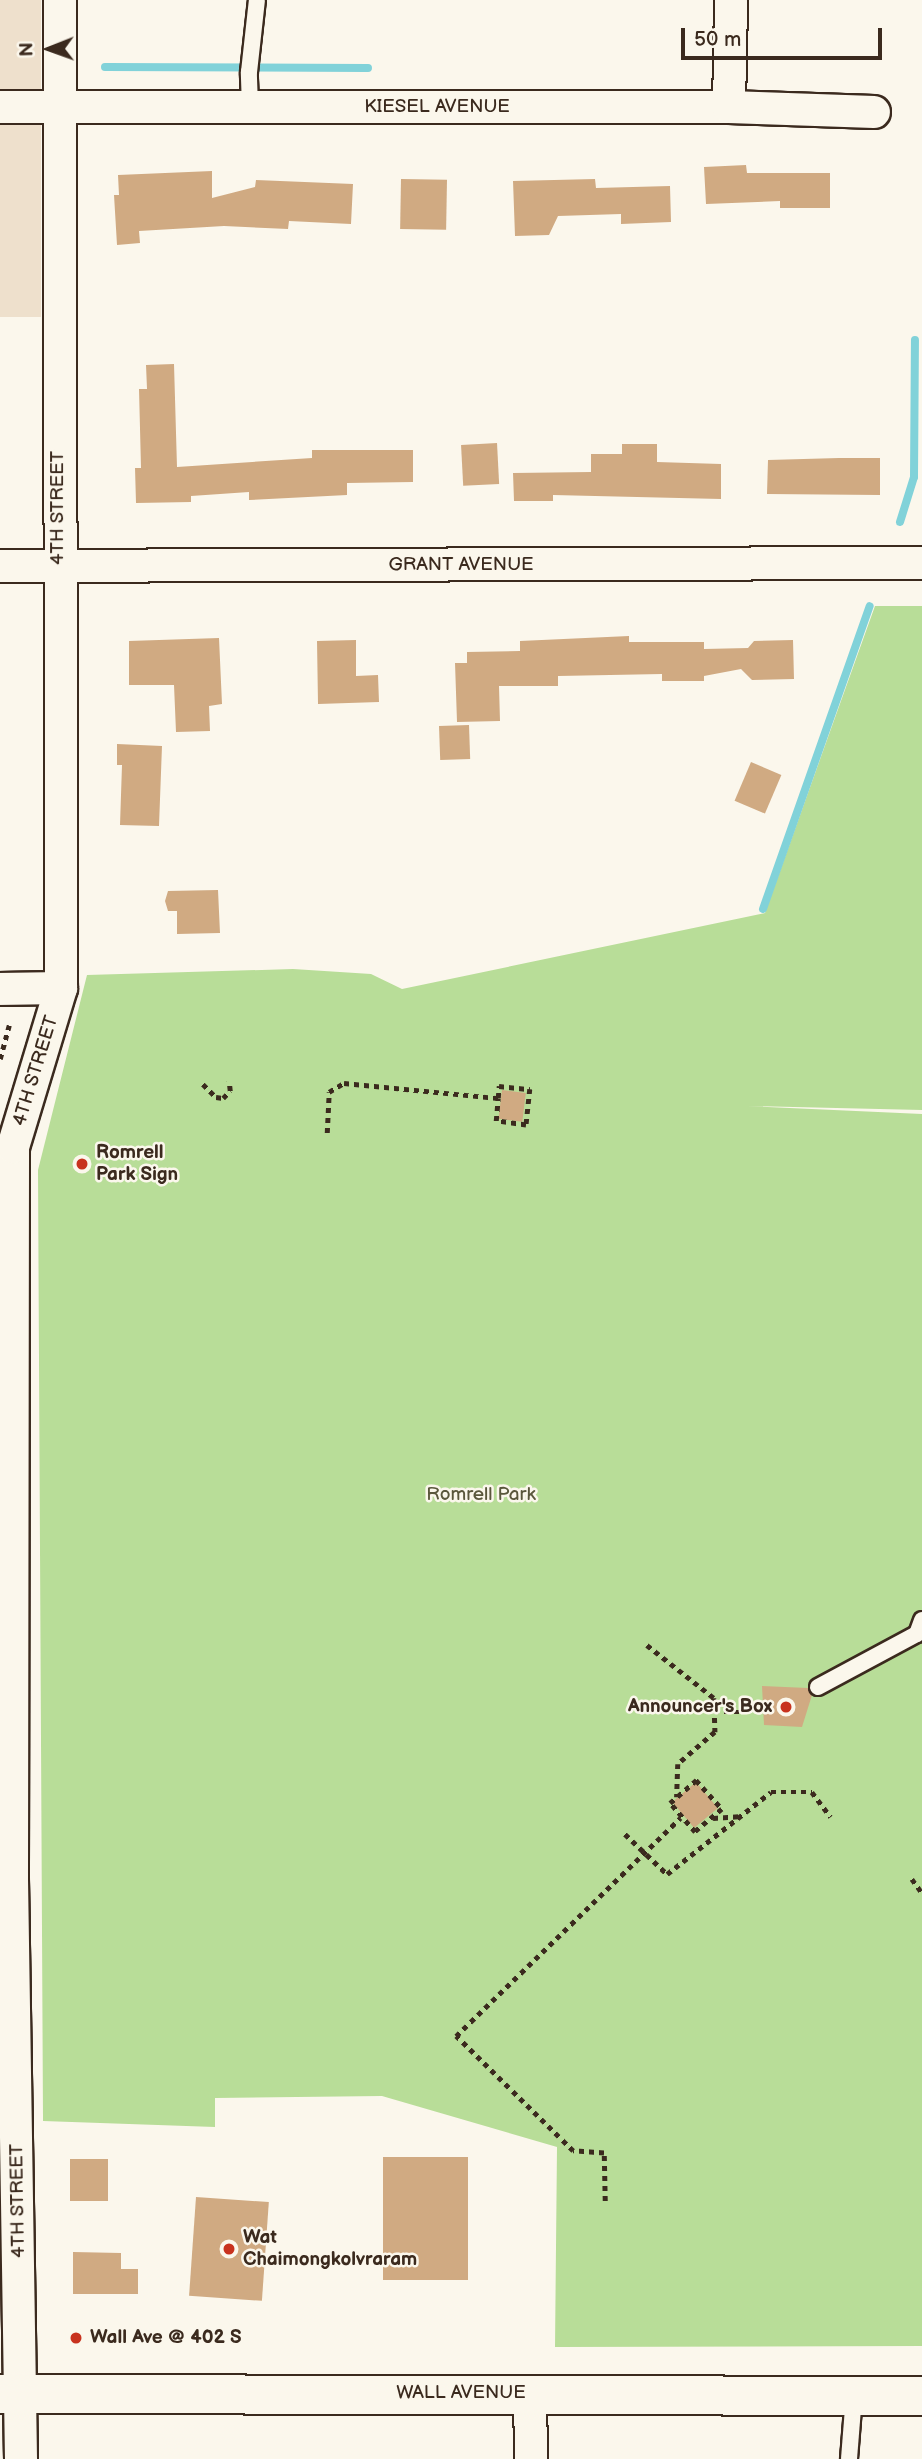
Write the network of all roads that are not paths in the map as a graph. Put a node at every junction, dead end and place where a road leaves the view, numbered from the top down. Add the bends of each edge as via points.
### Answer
1 (60, 0) edge
2 (257, 0) edge
3 (731, 0) edge
4 (0, 107) edge
5 (59, 107) junction
6 (250, 107) junction
7 (729, 107) junction
8 (874, 113) dead end
9 (922, 563) edge
10 (0, 566) edge
11 (58, 566) junction
12 (61, 988) junction
13 (0, 989) edge
14 (922, 1620) edge
15 (818, 1687) dead end
16 (6, 1877) edge
17 (530, 2393) junction
18 (10, 2394) edge
19 (854, 2396) junction
20 (922, 2396) edge
21 (21, 2459) edge
22 (531, 2459) edge
23 (849, 2459) edge

1 - 5 street, 4TH STREET
2 - 6 lane via 248,72
3 - 7 street
4 - 5 street, KIESEL AVENUE
5 - 6 street, KIESEL AVENUE
5 - 11 street, 4TH STREET
6 - 7 street, KIESEL AVENUE
7 - 8 street, KIESEL AVENUE
9 - 11 street, GRANT AVENUE
10 - 11 street, GRANT AVENUE
11 - 12 street, 4TH STREET
12 - 13 street
12 - 16 street, 4TH STREET via 13,1147
14 - 15 lane via 917,1634
16 - 18 street, 4TH STREET
17 - 18 main road, WALL AVENUE
17 - 19 main road, WALL AVENUE
17 - 22 street
18 - 21 street, 4TH STREET
19 - 20 main road, WALL AVENUE
19 - 23 lane

